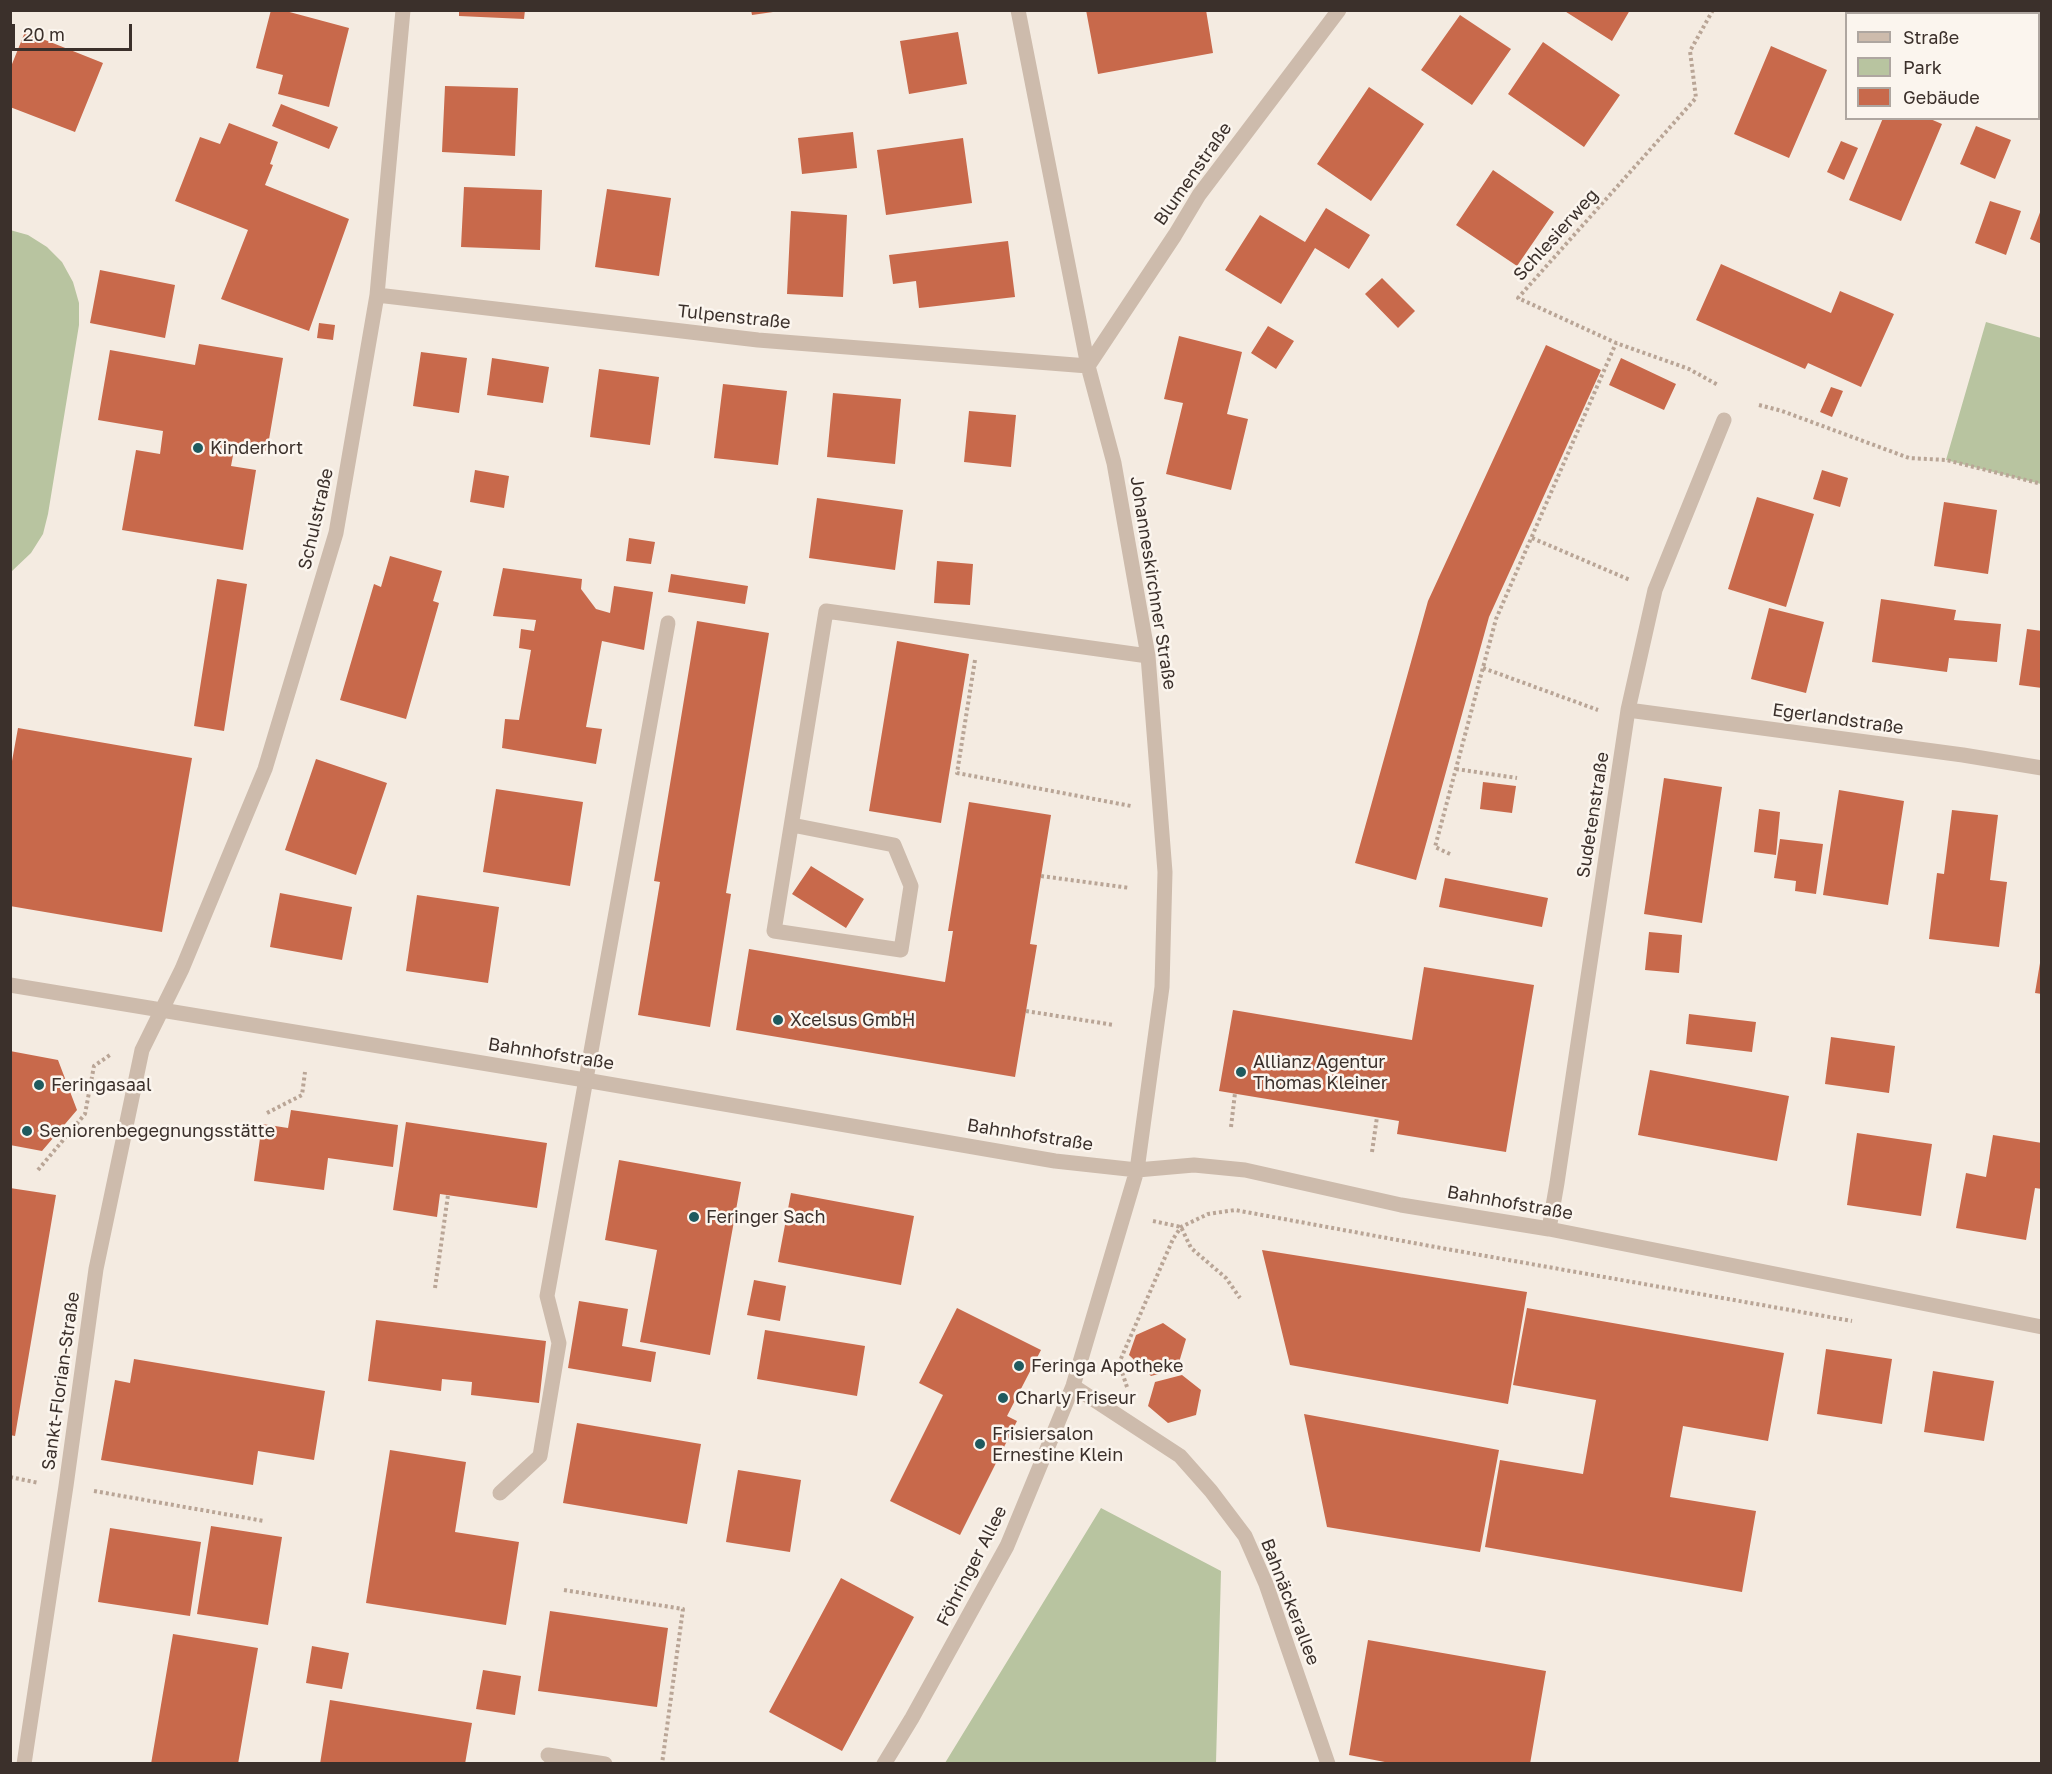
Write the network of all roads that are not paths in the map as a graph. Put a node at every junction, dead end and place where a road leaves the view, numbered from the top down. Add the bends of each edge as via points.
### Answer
1 (403, 10) edge
2 (1018, 10) edge
3 (1339, 10) edge
4 (377, 295) junction
5 (1088, 366) junction
6 (1724, 420) dead end
7 (668, 623) dead end
8 (1148, 656) junction
9 (1628, 710) junction
10 (2042, 768) edge
11 (792, 825) junction
12 (10, 985) edge
13 (162, 1010) junction
14 (585, 1080) junction
15 (1137, 1170) junction
16 (1549, 1229) junction
17 (2042, 1327) edge
18 (1073, 1386) junction
19 (500, 1492) dead end
20 (548, 1755) dead end
21 (24, 1764) edge
22 (605, 1764) edge
23 (884, 1764) edge
24 (1328, 1764) edge

1 - 4 street, Schulstraße
2 - 5 street, Johanneskirchner Straße
3 - 5 street, Blumenstraße via 1199,195
4 - 5 street, Tulpenstraße via 758,340
4 - 13 street, Schulstraße via 336,533 265,769
5 - 8 street, Johanneskirchner Straße via 1114,463
6 - 9 street, Sudetenstraße via 1655,590
7 - 14 street
8 - 11 street via 826,611
8 - 15 street, Johanneskirchner Straße via 1165,872 1162,987
9 - 10 street, Egerlandstraße
9 - 16 street, Sudetenstraße
11 - 11 street via 894,845 911,886 902,950 774,930
12 - 13 street, Bahnhofstraße
13 - 14 street, Bahnhofstraße
13 - 21 street, Sankt-Florian-Straße via 142,1050 96,1269
14 - 15 street, Bahnhofstraße via 1055,1161
14 - 19 street via 547,1296 559,1343 540,1456
15 - 16 street, Bahnhofstraße via 1194,1165 1245,1170 1401,1205
15 - 18 street, Föhringer Allee
16 - 17 street, Bahnhofstraße
18 - 23 street, Föhringer Allee via 1008,1546
18 - 24 street, Bahnäckerallee via 1180,1456 1245,1536 1266,1584
20 - 22 street

